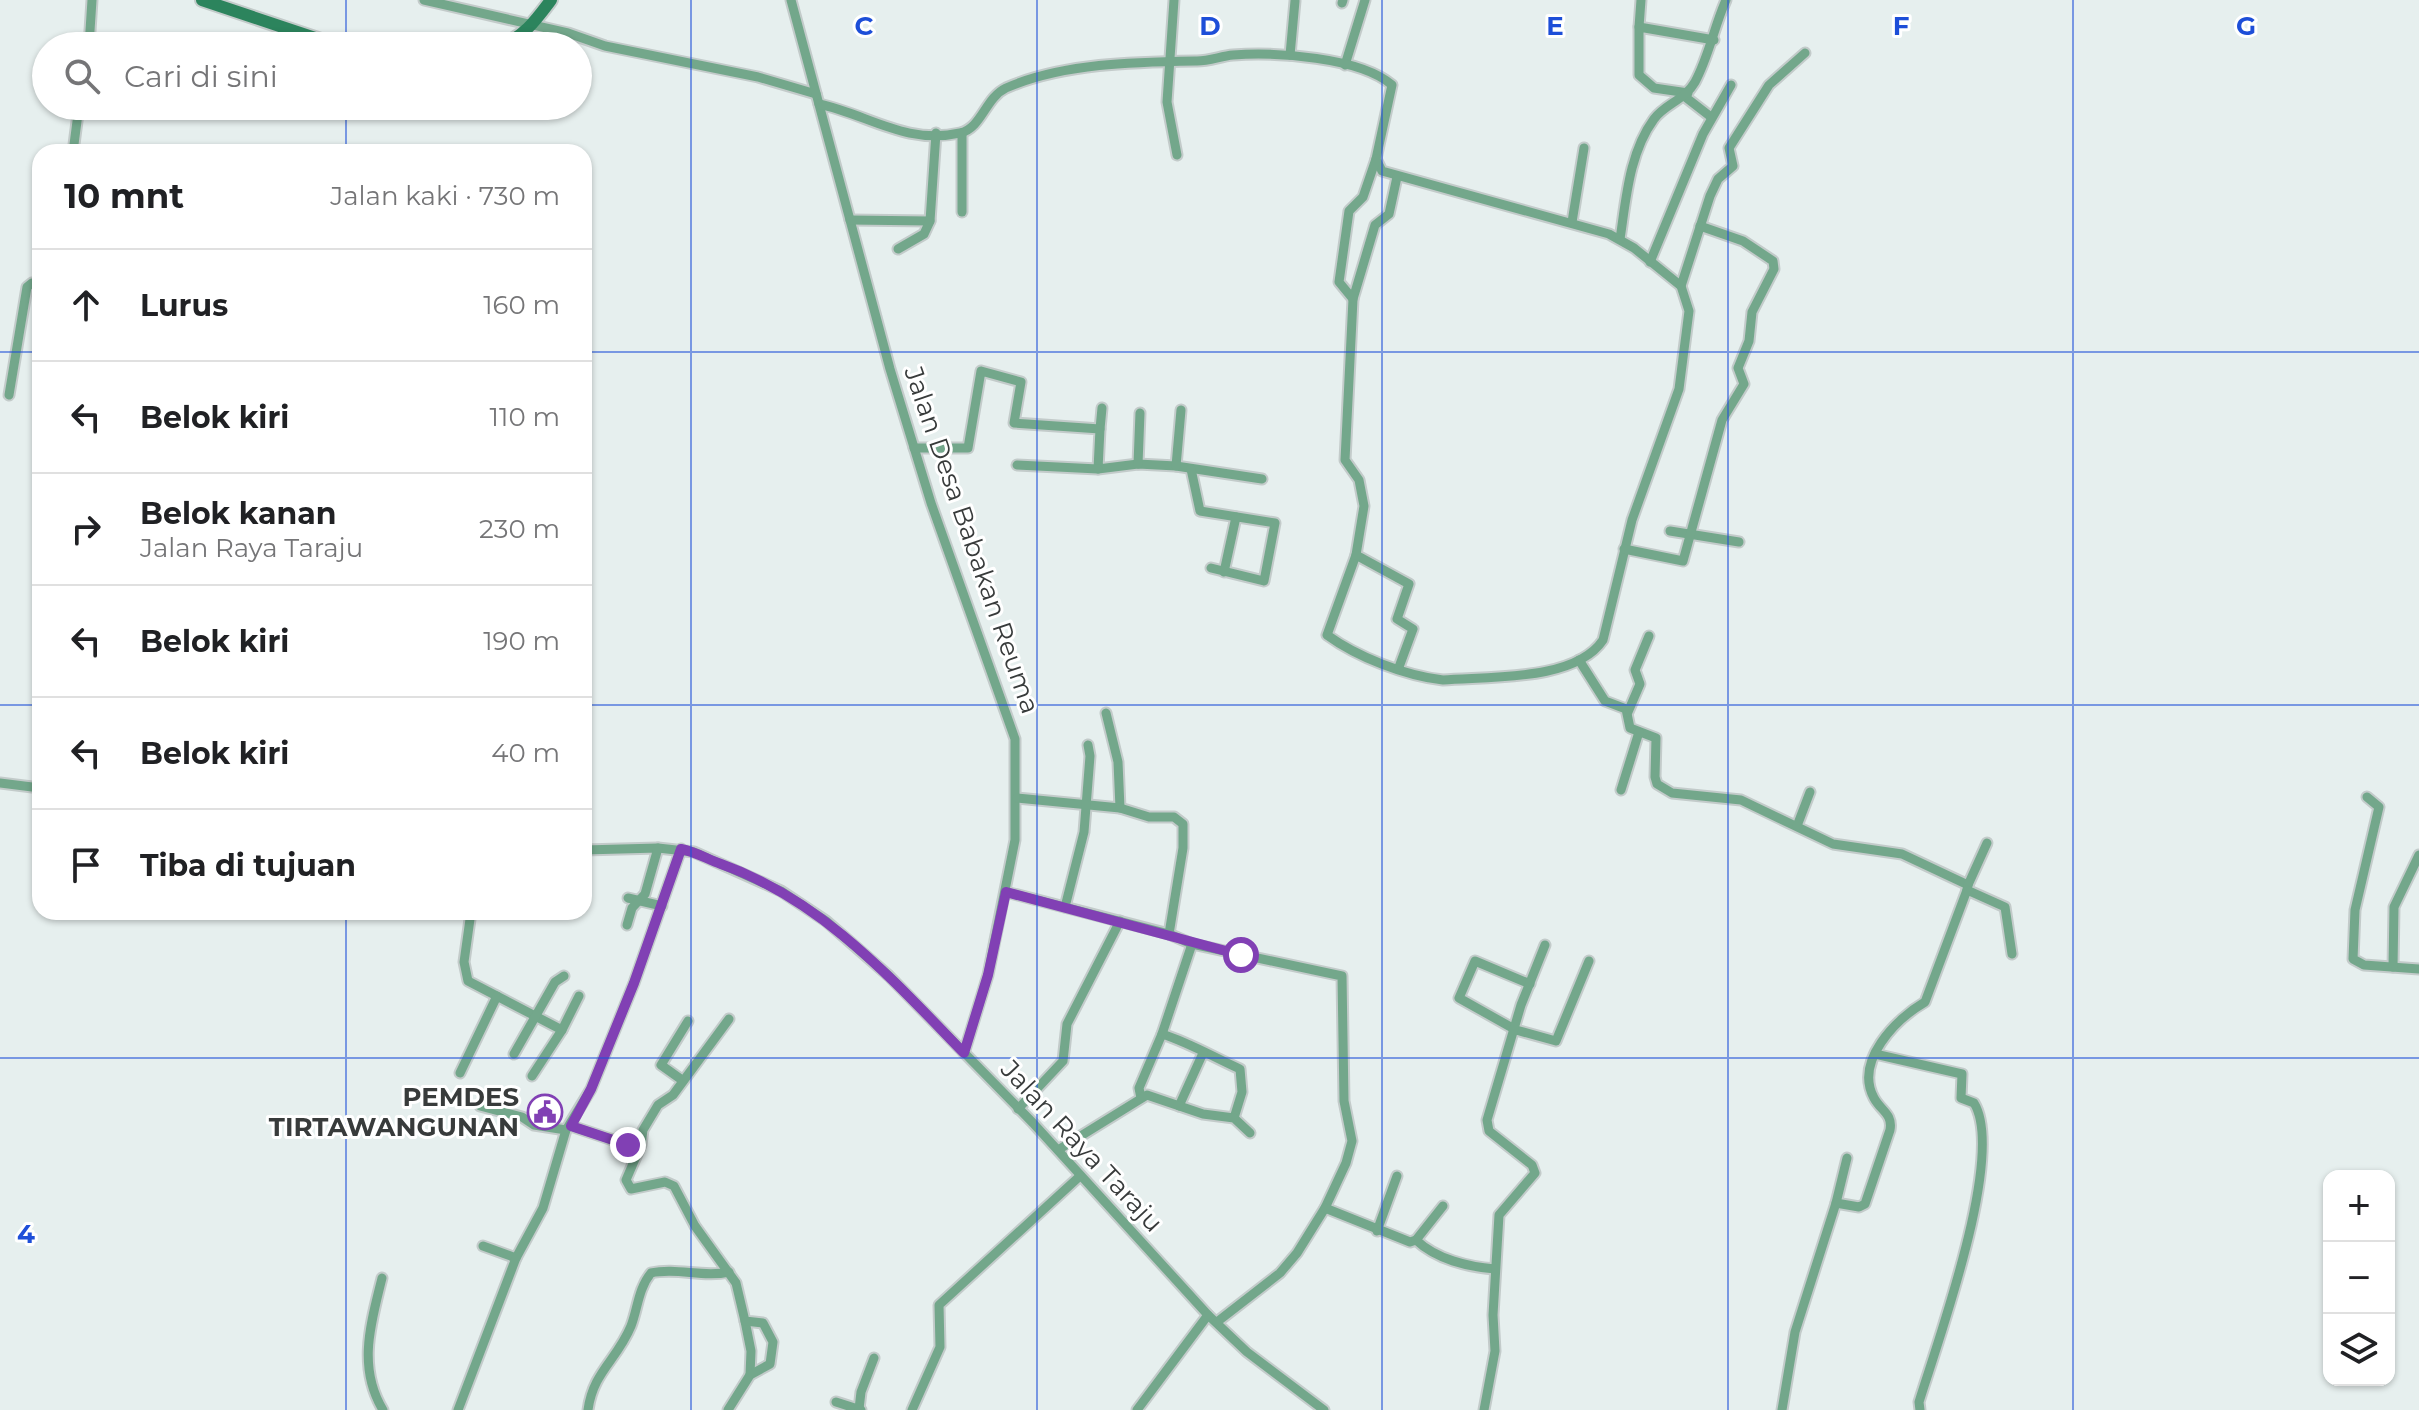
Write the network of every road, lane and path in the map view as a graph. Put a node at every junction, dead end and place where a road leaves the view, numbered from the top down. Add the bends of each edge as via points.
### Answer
1 (92, 0) edge
2 (202, 0) edge
3 (424, 0) edge
4 (551, 0) edge
5 (791, 0) edge
6 (1174, 0) edge
7 (1365, 0) edge
8 (1641, 0) edge
9 (1295, 1) edge
10 (1721, 1) edge
11 (533, 25) junction
12 (1639, 27) junction
13 (90, 32) edge
14 (297, 32) edge
15 (525, 32) edge
16 (558, 32) edge
17 (1714, 40) junction
18 (592, 42) edge
19 (1805, 53) dead end
20 (1290, 55) junction
21 (1169, 61) junction
22 (1345, 65) junction
23 (1731, 85) dead end
24 (1686, 95) junction
25 (818, 99) junction
26 (1711, 117) junction
27 (77, 120) edge
28 (936, 133) junction
29 (962, 133) junction
30 (74, 144) edge
31 (1584, 148) dead end
32 (1177, 155) dead end
33 (1376, 159) junction
34 (1397, 177) junction
35 (962, 212) dead end
36 (850, 220) junction
37 (930, 221) junction
38 (1572, 222) junction
39 (1700, 226) junction
40 (1620, 239) junction
41 (898, 249) dead end
42 (1650, 262) junction
43 (32, 283) edge
44 (1681, 286) junction
45 (1353, 299) junction
46 (9, 395) dead end
47 (1102, 408) dead end
48 (1181, 410) dead end
49 (1140, 413) dead end
50 (1100, 429) junction
51 (914, 448) junction
52 (1138, 464) junction
53 (1017, 465) dead end
54 (1176, 466) junction
55 (1098, 469) junction
56 (1191, 469) junction
57 (1262, 479) dead end
58 (1236, 517) junction
59 (1670, 531) dead end
60 (1691, 535) junction
61 (1739, 542) dead end
62 (1624, 549) junction
63 (1356, 555) junction
64 (1211, 568) dead end
65 (1224, 572) junction
66 (1649, 636) dead end
67 (1579, 660) junction
68 (1399, 667) junction
69 (1628, 712) junction
70 (1106, 713) dead end
71 (1639, 732) junction
72 (1088, 745) dead end
73 (0, 783) edge
74 (32, 787) edge
75 (1621, 790) dead end
76 (1810, 792) dead end
77 (2367, 797) dead end
78 (1017, 798) junction
79 (1087, 806) junction
80 (1120, 808) junction
81 (1797, 826) junction
82 (1987, 843) dead end
83 (658, 848) junction
84 (681, 849) junction
85 (592, 850) edge
86 (2419, 855) edge
87 (1967, 888) junction
88 (1006, 892) junction
89 (628, 898) dead end
90 (640, 899) junction
91 (662, 906) junction
92 (1065, 907) junction
93 (470, 920) edge
94 (1120, 921) junction
95 (627, 925) dead end
96 (1169, 934) junction
97 (1192, 944) junction
98 (1545, 945) dead end
99 (2012, 954) dead end
100 (1589, 961) dead end
101 (2393, 967) junction
102 (2419, 969) edge
103 (564, 976) dead end
104 (1530, 984) junction
105 (497, 996) junction
106 (579, 996) dead end
107 (537, 1016) junction
108 (729, 1019) dead end
109 (688, 1021) dead end
110 (562, 1030) junction
111 (1516, 1030) junction
112 (1162, 1034) junction
113 (964, 1053) junction
114 (1203, 1053) junction
115 (514, 1054) dead end
116 (1875, 1054) junction
117 (460, 1073) dead end
118 (532, 1076) dead end
119 (682, 1080) junction
120 (1141, 1098) junction
121 (480, 1106) dead end
122 (1179, 1106) junction
123 (1018, 1109) junction
124 (1234, 1118) junction
125 (568, 1128) junction
126 (1250, 1133) dead end
127 (1058, 1150) junction
128 (635, 1156) junction
129 (1847, 1158) dead end
130 (1080, 1176) junction
131 (1397, 1176) dead end
132 (1836, 1203) junction
133 (1443, 1206) dead end
134 (1325, 1208) junction
135 (1377, 1231) junction
136 (1416, 1240) junction
137 (483, 1246) dead end
138 (516, 1258) junction
139 (1495, 1269) junction
140 (729, 1272) junction
141 (382, 1278) dead end
142 (1208, 1315) junction
143 (745, 1321) junction
144 (1217, 1322) junction
145 (874, 1358) dead end
146 (750, 1375) junction
147 (836, 1402) dead end
148 (383, 1410) edge
149 (458, 1410) edge
150 (588, 1410) edge
151 (728, 1410) edge
152 (860, 1410) edge
153 (912, 1410) edge
154 (1137, 1410) edge
155 (1324, 1410) edge
156 (1484, 1410) edge
157 (1782, 1410) edge
158 (1920, 1410) edge

1 - 13 street
2 - 14 main road
3 - 11 street
4 - 11 main road
5 - 25 street, Jalan Desa Babakan Reuma
6 - 21 street
7 - 22 street
8 - 12 street
9 - 20 street
10 - 17 street
11 - 15 main road
11 - 16 street
12 - 17 street
12 - 24 street via 1639,75 1654,88
17 - 24 street
18 - 25 street
19 - 39 street via 1754,105 1729,148 1733,166 1718,179
20 - 21 street
20 - 22 street
21 - 29 street via 1111,64 1020,83 993,96
21 - 32 street via 1167,115
22 - 33 street via 1392,85
23 - 26 street
24 - 26 street
24 - 40 street via 1653,120 1642,142
25 - 28 street via 892,131
25 - 36 street, Jalan Desa Babakan Reuma
26 - 42 street
27 - 30 street
28 - 29 street
28 - 37 street
29 - 35 street
31 - 38 street
33 - 34 street via 1382,171
33 - 45 street via 1363,197 1349,211 1340,262 1339,282
34 - 38 street
34 - 45 street via 1389,214 1377,222 1369,239
36 - 37 street
36 - 51 street, Jalan Desa Babakan Reuma
37 - 41 street via 924,234
38 - 40 street
39 - 44 street
39 - 60 street via 1743,241 1774,265 1750,319 1749,341 1738,368 1744,384 1722,420
40 - 42 street
42 - 44 street
43 - 46 street via 27,287
44 - 62 street via 1689,311 1679,389
45 - 63 street via 1345,460 1359,480 1364,506
47 - 50 street
48 - 54 street
49 - 52 street
50 - 51 street via 1014,423 1021,382 981,371 968,448
50 - 55 street
51 - 78 street, Jalan Desa Babakan Reuma via 1010,719
52 - 54 street
52 - 55 street
53 - 55 street
54 - 56 street
56 - 57 street
56 - 58 street via 1200,511
58 - 65 street
58 - 65 street via 1275,523 1264,581
59 - 60 street
60 - 61 street
60 - 62 street via 1680,562
62 - 67 street via 1603,640
63 - 68 street via 1409,584 1397,619 1413,629
63 - 68 street via 1327,635
64 - 65 street
66 - 69 street via 1636,668 1640,684
67 - 68 street via 1526,674 1443,680
67 - 69 street via 1605,701
69 - 71 street via 1630,728
70 - 80 street via 1118,762
71 - 75 street
71 - 81 street via 1658,740 1655,777 1662,788 1697,798 1741,800
72 - 79 street
73 - 74 street
76 - 81 street
77 - 101 street via 2379,807 2355,910 2352,954 2360,964
78 - 79 street
78 - 88 street, Jalan Desa Babakan Reuma
79 - 80 street
79 - 92 street
80 - 96 street via 1149,817 1174,817 1183,824
81 - 87 street via 1833,844 1902,854
82 - 87 street
83 - 84 street, Jalan Raya Taraju
83 - 85 street, Jalan Raya Taraju
83 - 90 street
84 - 91 street
84 - 113 street, Jalan Raya Taraju via 759,880 826,921
86 - 101 street via 2394,907
87 - 99 street via 2005,907
87 - 116 street via 1925,1002 1890,1027
88 - 92 street
88 - 113 street, Jalan Desa Babakan Reuma
89 - 90 street
90 - 91 street
90 - 95 street
91 - 125 street via 591,1089
92 - 94 street
93 - 105 street via 465,974 472,985
94 - 96 street
94 - 123 street via 1067,1024 1063,1061
96 - 97 street
97 - 112 street
97 - 134 street via 1342,976 1344,1101 1352,1141
98 - 104 street
100 - 111 street via 1558,1040
101 - 102 street
103 - 107 street via 555,982
104 - 111 street
104 - 111 street via 1479,960 1470,967 1460,994 1464,1004
105 - 107 street
105 - 117 street
106 - 110 street
107 - 110 street
107 - 115 street
108 - 119 street
109 - 119 street via 661,1065
110 - 118 street
111 - 139 street via 1487,1126 1535,1173 1499,1215
112 - 114 street
112 - 120 street via 1139,1088
113 - 123 street, Jalan Raya Taraju
114 - 122 street
114 - 124 street via 1240,1069 1242,1092
116 - 132 street via 1872,1094 1890,1118 1890,1130 1865,1204
116 - 158 street via 1962,1074 1961,1098 1974,1103 1980,1121 1973,1218
119 - 128 street via 658,1105
120 - 122 street via 1153,1095
120 - 127 street
121 - 125 street via 534,1125
122 - 124 street
123 - 127 street, Jalan Raya Taraju
124 - 126 street
125 - 128 street via 628,1145
125 - 138 street via 543,1208
127 - 130 street, Jalan Raya Taraju
128 - 140 street via 628,1187 670,1183
129 - 132 street
130 - 142 street, Jalan Raya Taraju
130 - 153 street via 939,1305 940,1347
131 - 135 street
132 - 157 street via 1795,1332
133 - 136 street
134 - 135 street
134 - 144 street via 1280,1273
135 - 136 street via 1402,1242
136 - 139 street via 1433,1253
137 - 138 street
138 - 149 street
139 - 156 street via 1495,1351
140 - 143 street
140 - 150 street via 709,1277 651,1273 637,1298 631,1326 590,1391
141 - 148 street via 367,1350 370,1378
142 - 144 street, Jalan Raya Taraju
142 - 154 street
143 - 146 street
143 - 146 street via 763,1323 773,1342 770,1364
144 - 155 street, Jalan Raya Taraju via 1247,1352
145 - 152 street
146 - 151 street
147 - 152 street

